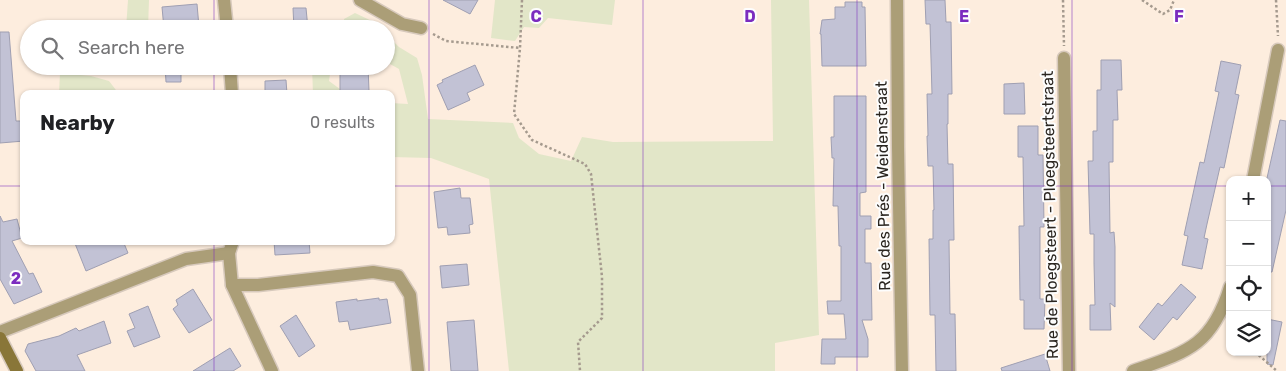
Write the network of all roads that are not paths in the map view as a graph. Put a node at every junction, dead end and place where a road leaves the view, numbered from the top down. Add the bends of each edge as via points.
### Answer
1 (224, 0) edge
2 (360, 0) edge
3 (897, 0) edge
4 (225, 20) edge
5 (421, 28) road end
6 (1278, 50) road end
7 (1064, 58) road end
8 (231, 75) edge
9 (232, 90) edge
10 (1254, 176) edge
11 (231, 247) edge
12 (232, 285) junction
13 (1226, 297) edge
14 (0, 332) edge
15 (0, 338) edge
16 (17, 371) edge
17 (272, 371) edge
18 (418, 371) edge
19 (902, 371) edge
20 (1069, 371) edge
21 (1133, 371) edge

1 - 4 street
2 - 5 street via 402,24
3 - 19 street, Rue des Prés - Weidenstraat
6 - 10 street
7 - 20 street, Rue de Ploegsteert - Ploegsteertstraat
8 - 9 street
11 - 12 street
11 - 14 street via 186,259
12 - 17 street
12 - 18 street via 372,272 398,276 410,295
13 - 21 street via 1207,335 1178,355
15 - 16 street

